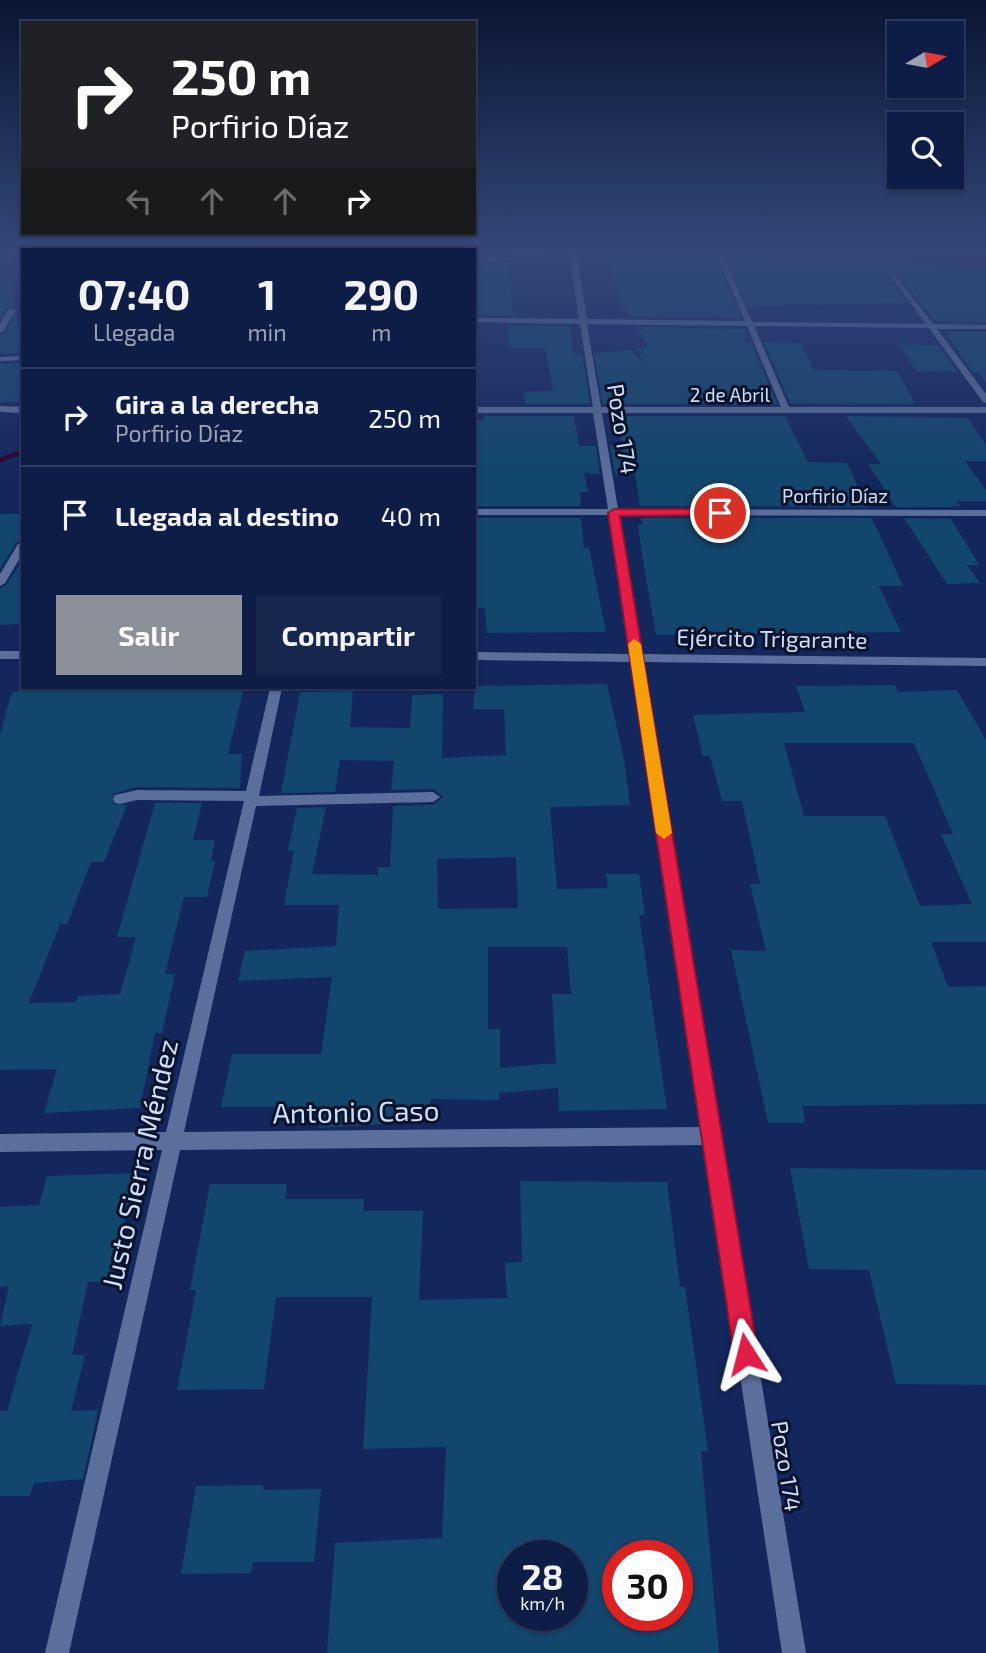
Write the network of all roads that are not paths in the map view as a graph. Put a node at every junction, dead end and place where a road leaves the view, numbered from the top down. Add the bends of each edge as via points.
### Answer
1 (584, 327) edge
2 (751, 327) edge
3 (931, 327) edge
4 (21, 358) edge
5 (0, 359) edge
6 (986, 400) edge
7 (0, 410) edge
8 (21, 410) edge
9 (476, 410) edge
10 (597, 410) junction
11 (786, 410) junction
12 (986, 410) edge
13 (476, 512) edge
14 (614, 513) junction
15 (986, 513) edge
16 (21, 547) edge
17 (0, 583) edge
18 (0, 655) edge
19 (21, 655) edge
20 (476, 656) edge
21 (636, 657) junction
22 (986, 662) edge
23 (276, 689) edge
24 (433, 797) dead end
25 (251, 798) junction
26 (120, 799) dead end
27 (712, 1136) junction
28 (173, 1141) junction
29 (0, 1143) edge
30 (57, 1653) edge
31 (793, 1653) edge

1 - 10 street, Pozo 174
2 - 11 street
3 - 6 street
4 - 5 street
7 - 8 street
9 - 10 street, 2 de Abril
10 - 11 street, 2 de Abril
10 - 14 street, Pozo 174
11 - 12 street, 2 de Abril
13 - 14 street, Porfirio Díaz
14 - 15 street, Porfirio Díaz
14 - 21 street, Pozo 174
16 - 17 street
18 - 19 street
20 - 21 street, Ejército Trigarante
21 - 22 street, Ejército Trigarante
21 - 27 street, Pozo 174
23 - 25 street, Justo Sierra Méndez
24 - 25 street
25 - 26 street via 137,795
25 - 28 street, Justo Sierra Méndez
27 - 28 street, Antonio Caso
27 - 31 street, Pozo 174
28 - 29 street, Antonio Caso
28 - 30 street, Justo Sierra Méndez

